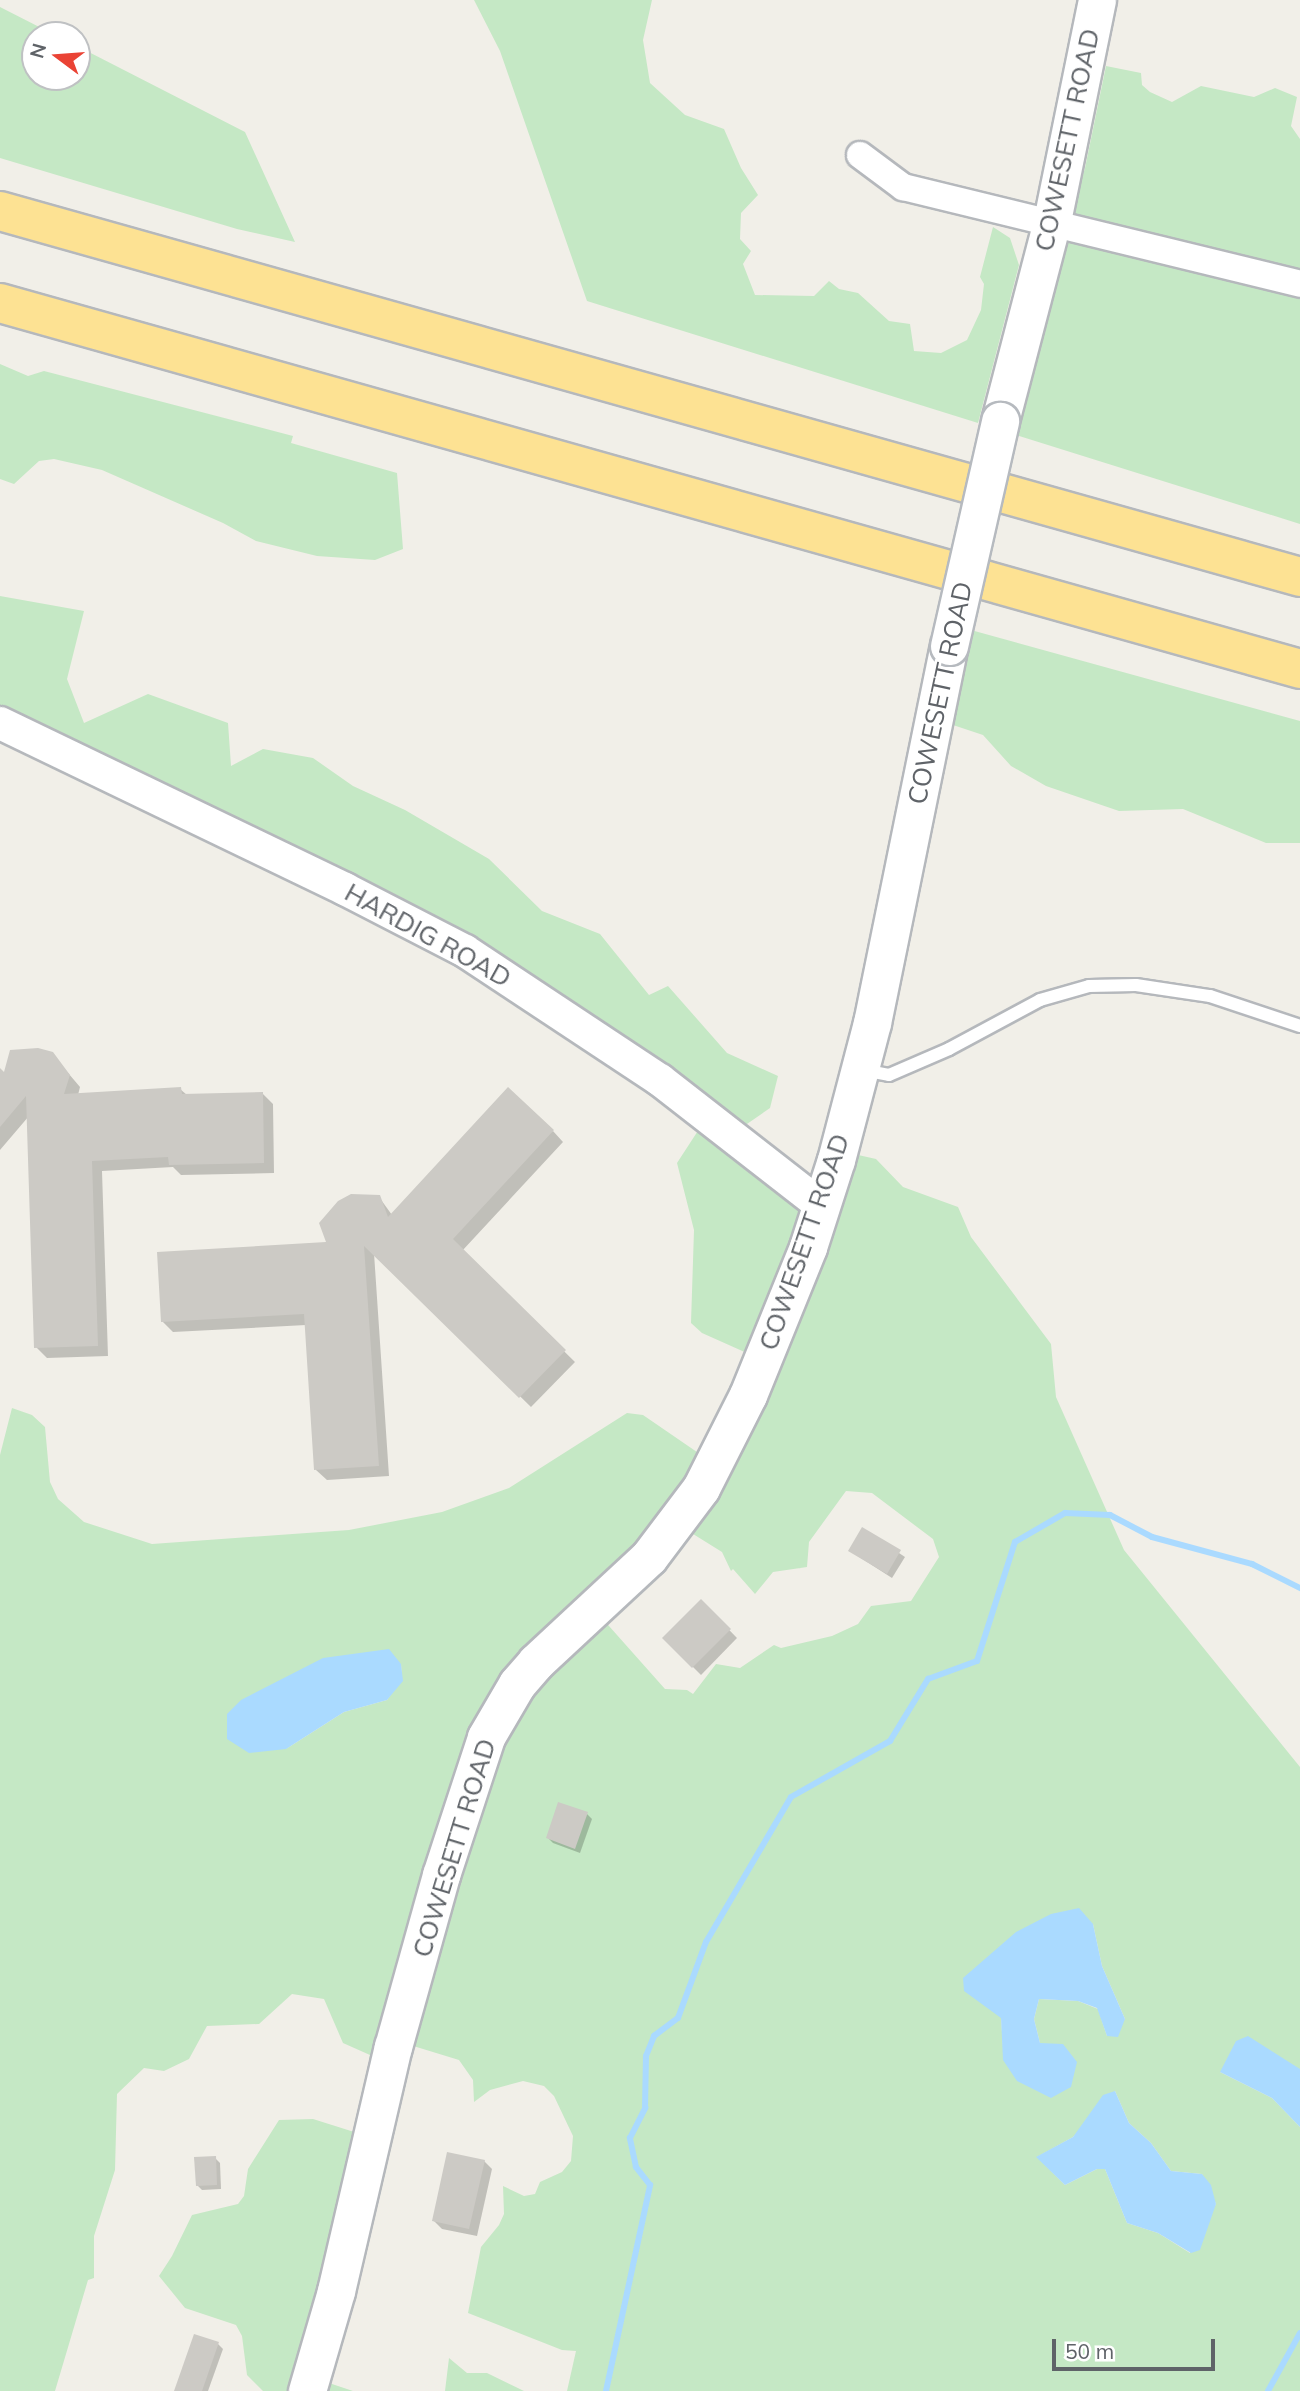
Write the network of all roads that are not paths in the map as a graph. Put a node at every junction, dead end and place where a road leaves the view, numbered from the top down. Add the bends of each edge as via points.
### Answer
1 (1097, 0) edge
2 (860, 155) dead end
3 (0, 211) edge
4 (1052, 221) junction
5 (1300, 284) edge
6 (0, 303) edge
7 (1300, 577) edge
8 (1300, 669) edge
9 (0, 723) edge
10 (1300, 1026) edge
11 (859, 1069) junction
12 (821, 1206) junction
13 (307, 2391) edge

1 - 4 main road, COWESETT ROAD
2 - 4 street via 903,187
3 - 7 highway
4 - 5 street
4 - 11 main road, COWESETT ROAD, bridge via 1000,421
6 - 8 highway
9 - 12 street, HARDIG ROAD via 465,951 649,1072
10 - 11 lane via 1210,996 1136,985 1089,986 1040,1000 889,1075
11 - 12 main road, COWESETT ROAD
12 - 13 main road, COWESETT ROAD via 748,1395 701,1488 649,1557 517,1684 486,1737 393,2047 336,2291

